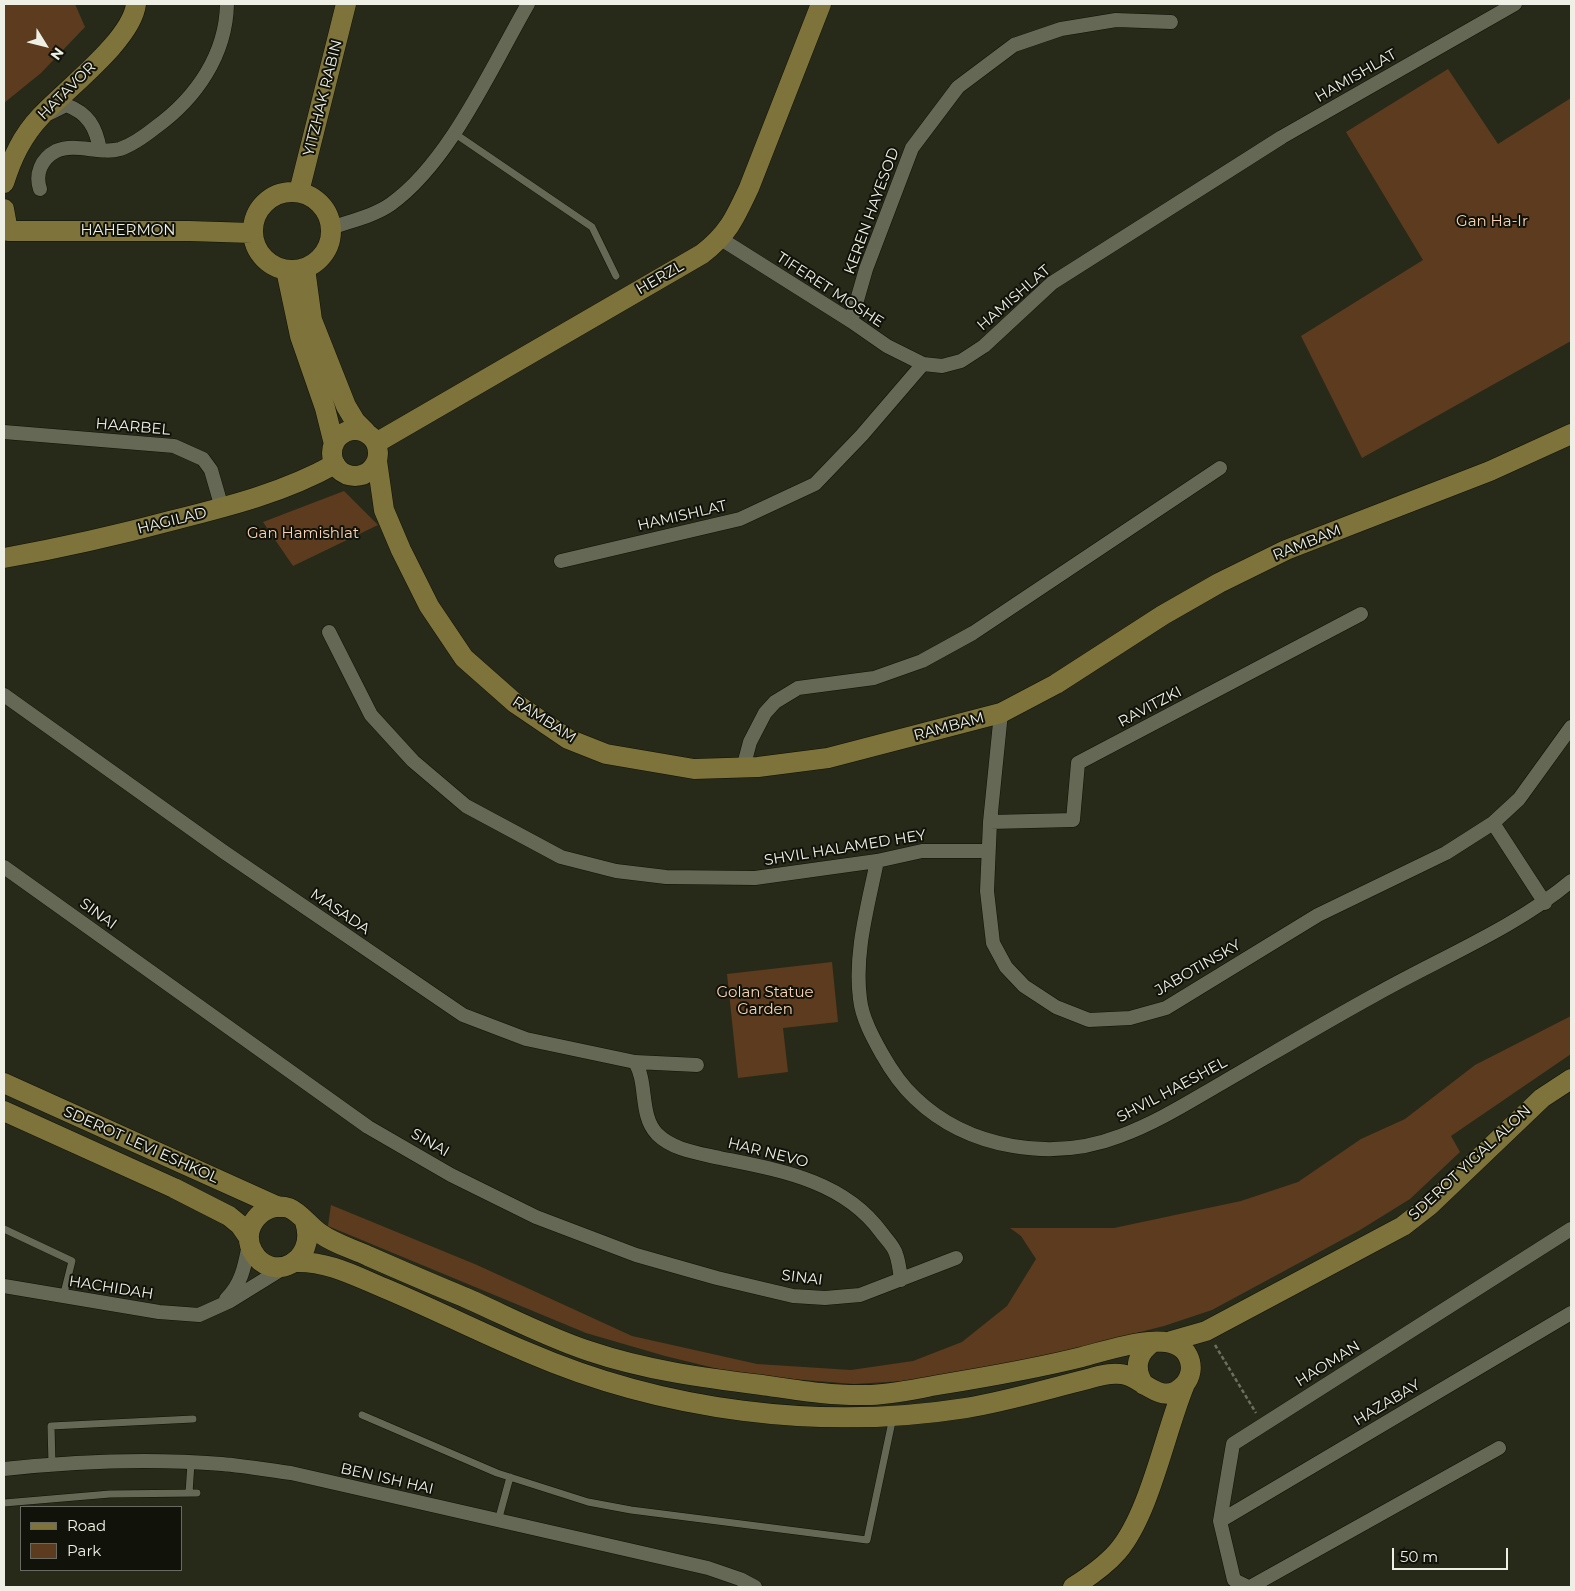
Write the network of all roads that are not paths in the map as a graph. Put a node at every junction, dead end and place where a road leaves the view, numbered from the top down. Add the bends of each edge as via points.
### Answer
1 (136, 4) edge
2 (227, 4) edge
3 (346, 4) edge
4 (528, 4) edge
5 (821, 4) edge
6 (1515, 4) edge
7 (1171, 22) dead end
8 (40, 117) junction
9 (454, 133) junction
10 (100, 150) junction
11 (4, 183) edge
12 (40, 189) dead end
13 (298, 192) junction
14 (4, 209) edge
15 (331, 228) junction
16 (6, 231) edge
17 (252, 233) junction
18 (721, 239) junction
19 (296, 269) junction
20 (616, 276) dead end
21 (851, 321) junction
22 (923, 364) junction
23 (4, 432) edge
24 (1571, 434) edge
25 (373, 445) junction
26 (334, 454) junction
27 (1220, 468) dead end
28 (352, 476) junction
29 (222, 508) junction
30 (384, 510) junction
31 (4, 558) edge
32 (561, 561) dead end
33 (1362, 614) dead end
34 (329, 632) dead end
35 (4, 696) edge
36 (1000, 713) junction
37 (1571, 727) edge
38 (743, 768) junction
39 (990, 822) junction
40 (1493, 823) junction
41 (988, 851) junction
42 (877, 861) junction
43 (4, 867) edge
44 (1571, 881) edge
45 (1545, 903) junction
46 (635, 1062) junction
47 (696, 1065) dead end
48 (1571, 1079) edge
49 (4, 1083) edge
50 (4, 1110) edge
51 (278, 1207) junction
52 (305, 1222) junction
53 (4, 1229) edge
54 (1571, 1229) edge
55 (249, 1241) junction
56 (956, 1258) dead end
57 (291, 1264) junction
58 (902, 1280) junction
59 (4, 1286) edge
60 (63, 1297) junction
61 (214, 1310) junction
62 (1571, 1313) edge
63 (1235, 1316) junction
64 (1162, 1342) junction
65 (1188, 1376) junction
66 (1148, 1388) junction
67 (362, 1415) dead end
68 (894, 1416) junction
69 (193, 1419) dead end
70 (1164, 1442) junction
71 (1499, 1448) dead end
72 (191, 1463) junction
73 (52, 1464) junction
74 (4, 1469) edge
75 (510, 1477) junction
76 (189, 1493) junction
77 (198, 1493) dead end
78 (4, 1504) edge
79 (498, 1521) junction
80 (1220, 1521) junction
81 (755, 1587) edge
82 (1073, 1587) edge
83 (1249, 1587) edge

1 - 8 street, HATAVOR via 120,39
2 - 10 street via 211,68 190,98 147,134 120,149
3 - 13 street, YITZHAK RABIN
4 - 9 street
5 - 18 street, HERZL via 738,212
6 - 22 street, HAMISHLAT via 1282,138 1052,283 984,346 961,361 942,366
7 - 21 street, KEREN HAYESOD via 1116,20 1061,29 1014,45 958,87 912,148 869,261
8 - 10 street via 66,105 78,110 97,132
8 - 11 street, HATAVOR via 14,154
9 - 15 street via 419,178 390,204
9 - 20 lane via 592,227
10 - 12 street via 72,148 56,152 40,166 36,178
13 - 15 street via 321,205
13 - 17 street via 278,194 262,205
14 - 16 street
15 - 19 street via 330,241 316,262
16 - 17 street, HAHERMON
17 - 19 street via 254,244 266,262
18 - 21 street, TIFERET MOSHE
18 - 25 street, HERZL via 702,254
19 - 25 street via 346,406
19 - 26 street via 300,336 325,408
21 - 22 street, TIFERET MOSHE via 886,346
22 - 32 street, HAMISHLAT via 815,484 740,519
23 - 29 street, HAARBEL via 174,446 203,459 211,470
24 - 36 street, RAMBAM via 1490,472 1261,562 1171,611 1056,684
25 - 26 street via 349,431 338,437
25 - 28 street via 369,471
25 - 30 street, RAMBAM
26 - 28 street via 343,472
26 - 29 street, HAGILAD via 295,485
27 - 38 street via 973,633 922,661 874,678 798,688 775,702 765,713 750,742
28 - 30 street, RAMBAM
29 - 31 street, HAGILAD via 82,544
30 - 38 street, RAMBAM via 429,606 464,658 515,703 568,739 606,754 694,770
33 - 39 street, RAVITZKI via 1078,763 1073,820
34 - 42 street, SHVIL HALAMED HEY via 371,715 413,761 466,806 561,857 616,871 666,877 755,878
35 - 46 street, MASADA via 224,852 463,1015 526,1039
36 - 38 street, RAMBAM via 828,758
36 - 39 street, JABOTINSKY
37 - 40 street, JABOTINSKY via 1519,799
39 - 41 street, JABOTINSKY
40 - 41 street, JABOTINSKY via 1446,852 1318,915 1166,1008 1130,1018 1089,1020 1056,1007 1024,986 1006,967 993,942 987,891
40 - 45 street
41 - 42 street, SHVIL HALAMED HEY via 922,851
42 - 45 street, SHVIL HAESHEL via 859,960 860,1001 871,1035 892,1072 915,1099 945,1121 979,1139 1026,1149 1073,1148 1119,1137 1167,1115 1373,996
43 - 58 street, SINAI via 368,1126 536,1217 636,1255 792,1296 825,1298 860,1294
44 - 45 street, SHVIL HAESHEL
46 - 47 street, MASADA
46 - 58 street, HAR NEVO via 640,1071 649,1120 656,1133 669,1144 690,1152 788,1173 823,1186 858,1207 876,1226 896,1252
48 - 63 street, SDEROT YIGAL ALON via 1542,1098 1403,1226
49 - 51 street, SDEROT LEVI ESHKOL
50 - 55 street, SDEROT LEVI ESHKOL via 229,1216 240,1225
51 - 52 street via 289,1208
51 - 55 street via 270,1208 256,1218 251,1225
52 - 57 street via 306,1248
52 - 64 street, SDEROT YIGAL ALON via 328,1239 589,1351 680,1374 832,1395 873,1395 1030,1370 1128,1346
53 - 60 lane via 72,1261
54 - 80 street, HAOMAN via 1233,1444
55 - 57 street via 259,1260 267,1265
55 - 61 street, HACHIDAH via 239,1283
56 - 58 street, SINAI
57 - 61 street, HACHIDAH
57 - 68 street via 324,1263 430,1307 530,1354 601,1381 680,1401 762,1413
59 - 60 street, HACHIDAH
60 - 61 street, HACHIDAH via 182,1316
62 - 80 street, HAZABAY
63 - 64 street, SDEROT YIGAL ALON via 1206,1331
63 - 65 street, SDEROT YIGAL ALON via 1209,1338
64 - 65 street via 1185,1350
64 - 66 street via 1146,1347 1138,1362 1139,1378
65 - 66 street via 1170,1393
65 - 70 street, SDEROT YIGAL ALON
66 - 68 street via 1123,1374 1106,1374 1033,1395 965,1408
66 - 70 street, SDEROT YIGAL ALON via 1160,1412
67 - 75 lane via 429,1446
68 - 75 lane via 867,1540 631,1510 588,1502
69 - 73 lane via 50,1426
70 - 82 street, SDEROT YIGAL ALON via 1144,1503 1129,1534 1118,1551 1096,1572
71 - 83 street, HAOMAN
72 - 73 street, BEN ISH HAI via 101,1461
72 - 76 lane
72 - 79 street, BEN ISH HAI via 223,1464 291,1474
73 - 74 street, BEN ISH HAI
75 - 79 lane
76 - 77 lane
76 - 78 lane via 110,1494
79 - 81 street, BEN ISH HAI via 708,1568 740,1578
80 - 83 street, HAOMAN via 1234,1580

